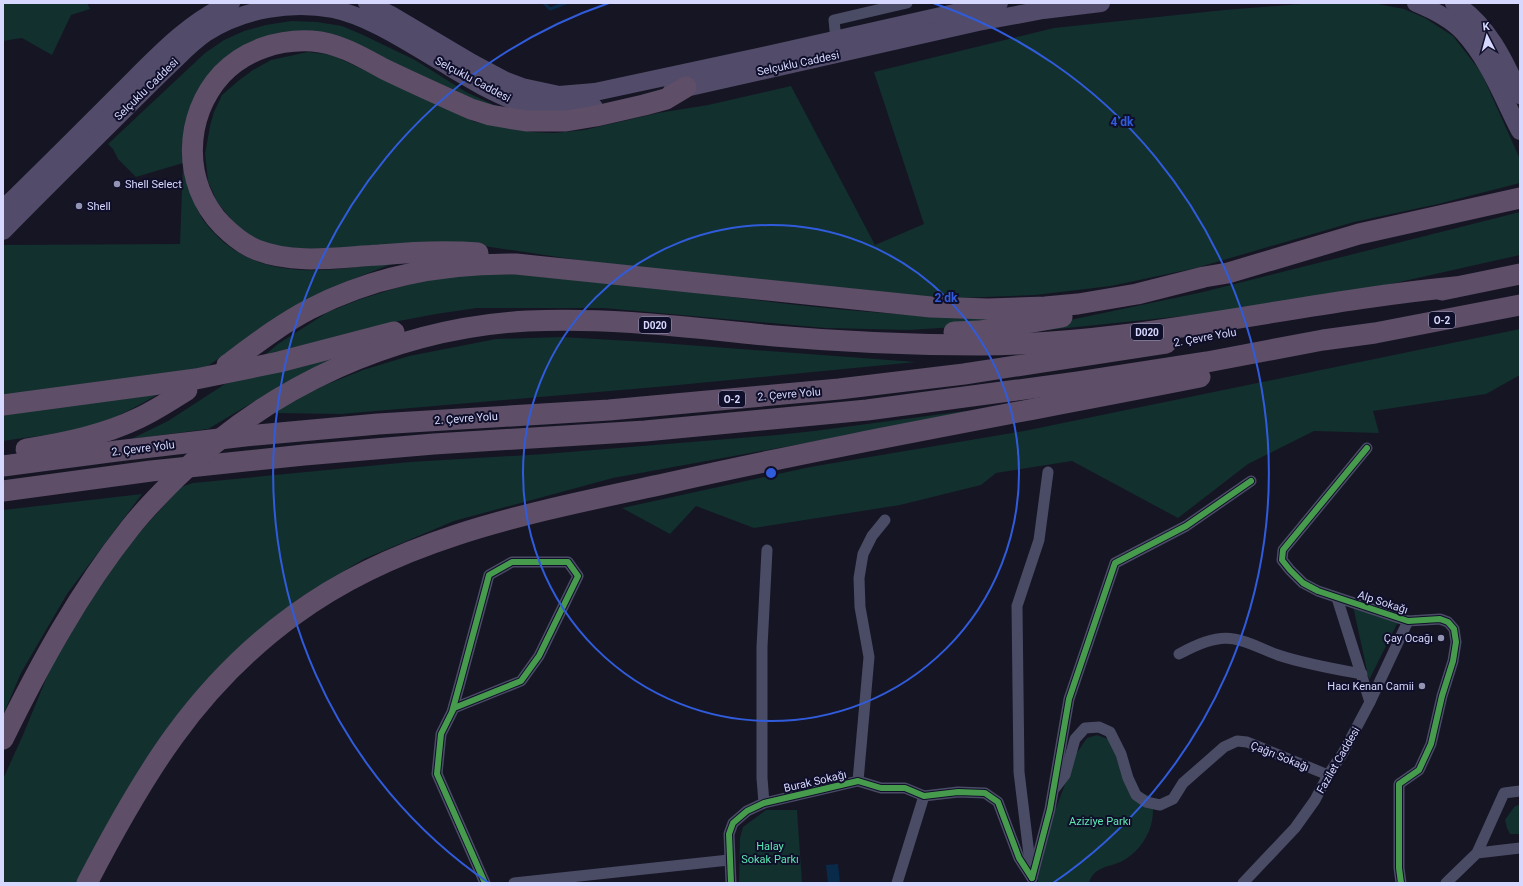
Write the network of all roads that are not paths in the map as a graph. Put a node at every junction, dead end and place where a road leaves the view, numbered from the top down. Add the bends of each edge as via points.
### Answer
1 (231, 3) edge
2 (367, 3) edge
3 (907, 3) edge
4 (999, 3) edge
5 (1101, 3) edge
6 (1416, 3) edge
7 (1454, 3) edge
8 (836, 40) junction
9 (686, 87) junction
10 (1520, 95) edge
11 (1520, 131) edge
12 (1520, 198) edge
13 (3, 209) edge
14 (3, 231) edge
15 (552, 268) junction
16 (1228, 273) junction
17 (1510, 276) edge
18 (1455, 287) junction
19 (1514, 306) edge
20 (474, 327) junction
21 (1375, 333) junction
22 (836, 341) junction
23 (227, 365) dead end
24 (187, 390) dead end
25 (3, 405) edge
26 (1367, 448) dead end
27 (3, 453) edge
28 (3, 466) edge
29 (1048, 472) dead end
30 (1251, 481) dead end
31 (3, 491) edge
32 (885, 520) dead end
33 (768, 550) dead end
34 (1337, 598) junction
35 (1408, 621) junction
36 (1179, 654) dead end
37 (1362, 674) junction
38 (1370, 702) junction
39 (452, 712) junction
40 (3, 739) edge
41 (1328, 775) junction
42 (858, 781) junction
43 (1053, 790) junction
44 (1520, 791) edge
45 (924, 796) junction
46 (764, 803) junction
47 (1520, 848) edge
48 (1477, 853) junction
49 (729, 860) junction
50 (1032, 880) edge
51 (87, 883) edge
52 (485, 883) edge
53 (514, 883) edge
54 (731, 883) edge
55 (897, 883) edge
56 (1243, 883) edge
57 (1401, 883) edge
58 (1446, 883) edge

1 - 13 main road, Selçuklu Caddesi via 200,19 183,33
2 - 8 main road, Selçuklu Caddesi via 506,81 559,95 594,92
3 - 8 street via 834,20
4 - 8 main road, Selçuklu Caddesi
5 - 9 main road, Selçuklu Caddesi via 997,18
6 - 11 main road via 1444,16 1463,31 1483,57
7 - 10 main road via 1484,30 1498,50
9 - 14 main road, Selçuklu Caddesi via 582,109 559,110 537,107 501,96 398,37 352,14 313,7 270,8 246,14 206,32
9 - 15 highway via 666,99 596,116 566,121 526,122 490,116 471,109 345,49 314,41 296,41 262,48 234,64 214,84 198,115 192,138 192,158 201,194 213,215 228,231 254,249 287,258 460,252 516,259
12 - 16 highway via 1359,234
15 - 16 highway via 961,309 1045,307 1106,300
15 - 23 highway via 483,264 396,276 338,295 309,310
16 - 22 highway via 1189,290 1028,323 980,331 884,334
17 - 18 highway, 2. Çevre Yolu / O-2
18 - 22 highway, D020 via 1388,294 1111,336 980,345
18 - 28 highway, 2. Çevre Yolu / O-2 via 1359,309 1188,340 899,382 609,410 378,424 245,436
19 - 21 highway, O-2
20 - 22 highway, D020 via 529,321 590,321 665,325
20 - 25 highway via 412,329 279,362 196,379
20 - 40 highway via 380,350 318,376 255,412 198,457 133,524 112,550 43,661
21 - 31 highway, O-2 via 1078,382 867,410 645,431 312,454 151,471
21 - 51 highway via 1270,363 752,464 567,505 464,532 393,559 361,573 294,614 229,669 172,737 122,817
24 - 27 highway via 138,418 104,432 74,441
26 - 34 street, Alp Sokağı via 1283,550 1282,560 1303,583
29 - 50 street via 1039,540 1017,606 1019,772
30 - 43 street via 1186,526 1115,564 1069,699
32 - 42 street via 862,554 859,578 860,607 869,657
33 - 46 street via 762,647
34 - 35 street, Alp Sokağı
34 - 37 street
35 - 38 street, Fazilet Caddesi
35 - 57 street, Alp Sokağı via 1440,619 1448,622 1454,629 1456,642 1431,744 1419,770 1398,784
36 - 37 street via 1194,646 1218,639 1234,638 1278,655
37 - 38 street
38 - 41 street, Fazilet Caddesi via 1343,753
39 - 39 street via 454,708 521,682 540,656 578,576 568,562 512,562 489,575
39 - 52 street via 441,734 437,774
41 - 43 street, Çağrı Sokağı via 1247,742 1238,741 1224,747 1183,783 1173,799 1160,805 1146,802 1136,795 1113,736 1099,727 1085,728 1075,738 1065,775
41 - 56 street, Fazilet Caddesi via 1315,800 1295,828
42 - 45 street, Burak Sokağı via 881,788 905,788
42 - 46 street, Burak Sokağı
43 - 50 street
44 - 48 street via 1504,793
45 - 50 street, Burak Sokağı via 958,792 985,793 998,802 1019,858
45 - 55 street
46 - 49 street, Burak Sokağı via 747,811 733,823 729,834
47 - 48 street
48 - 58 street
49 - 53 street
49 - 54 street

